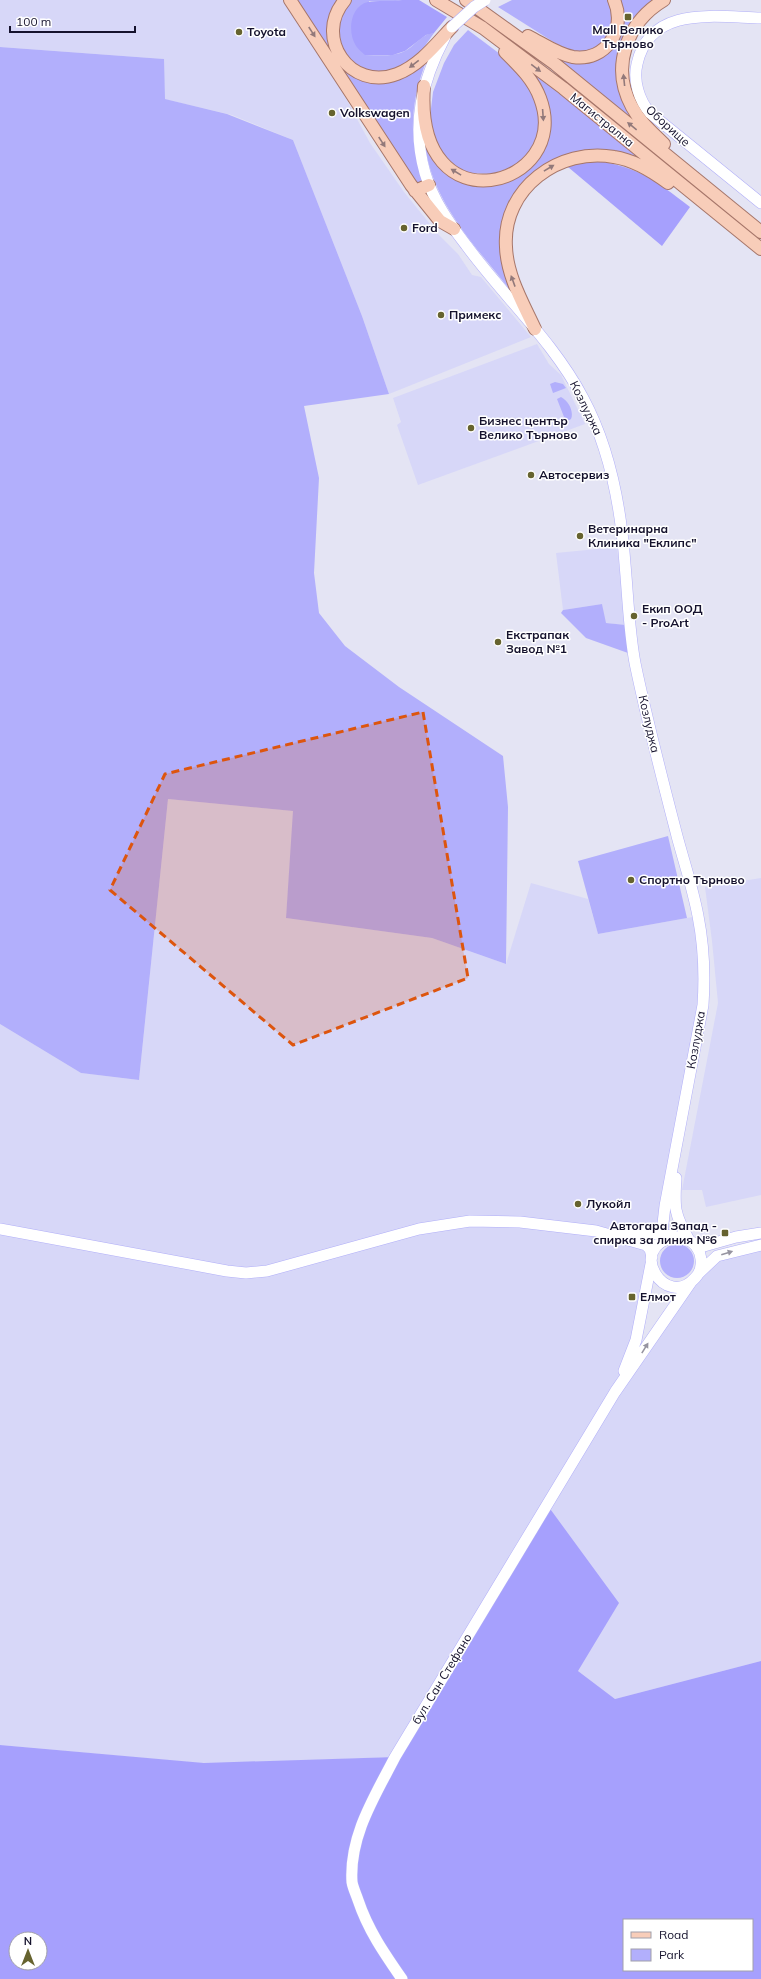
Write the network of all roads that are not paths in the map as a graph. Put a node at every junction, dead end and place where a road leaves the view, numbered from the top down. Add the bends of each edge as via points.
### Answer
1 (290, 0) edge
2 (345, 0) edge
3 (432, 0) edge
4 (436, 0) edge
5 (466, 0) edge
6 (484, 0) edge
7 (614, 0) edge
8 (664, 0) edge
9 (452, 9) junction
10 (492, 16) junction
11 (761, 18) edge
12 (452, 27) junction
13 (483, 28) junction
14 (424, 86) junction
15 (429, 185) junction
16 (415, 191) junction
17 (761, 203) edge
18 (748, 222) junction
19 (454, 229) junction
20 (740, 232) junction
21 (761, 232) edge
22 (761, 249) edge
23 (535, 329) junction
24 (680, 1133) junction
25 (0, 1229) edge
26 (596, 1231) junction
27 (761, 1233) edge
28 (661, 1238) junction
29 (688, 1240) junction
30 (761, 1245) edge
31 (697, 1248) junction
32 (651, 1260) junction
33 (699, 1273) junction
34 (691, 1282) junction
35 (615, 1392) junction
36 (402, 1979) edge

1 -> 16 main road
12 -> 2 main road via 421,59 404,71 385,76 362,74 347,65 335,46 334,22
3 - 9 main road
4 - 9 main road, Магистрална
5 - 10 main road
6 - 12 main road, Козлуджа, bridge
7 - 10 main road via 618,24 613,39 602,50 587,56 573,57 560,52
18 -> 8 main road via 643,123 628,100 623,71 626,47 637,22
9 - 13 main road, Магистрална
18 -> 10 main road via 555,64
11 - 17 main road, Оборище via 694,16 663,26 645,44 637,63 636,74 639,92 646,108
12 - 14 main road, Козлуджа via 435,58
13 -> 14 main road via 530,79 540,99 544,111 543,131 540,143 530,160 516,172 493,180 470,179 450,170 429,143 424,111
13 -> 20 main road, Магистрална via 563,88
14 - 15 main road, Козлуджа via 419,108 418,134
15 - 16 main road
15 - 19 main road, Козлуджа
16 - 19 main road via 440,221
18 - 21 main road
19 - 23 main road, Козлуджа
20 - 22 main road, Магистрална
23 -> 20 main road via 510,273 505,246 512,210 520,195 540,174 558,163 589,155 613,156 627,160 659,176
23 - 24 main road, Козлуджа via 584,399 608,462 623,535 633,650 640,690 698,916 705,973 703,1005
24 - 28 main road, Козлуджа
24 - 29 main road, Козлуджа via 674,1204 677,1219
25 - 26 main road via 139,1256 246,1273 267,1271 419,1229 457,1222 520,1222
26 - 28 main road via 619,1231
26 - 32 main road via 646,1245 650,1249
27 - 31 main road
28 - 29 main road
28 - 32 main road
29 - 31 main road
33 -> 30 main road via 718,1256
31 - 33 main road via 702,1262
32 - 34 main road via 656,1276 666,1285 680,1287
32 - 35 main road, бул. Сан Стефано via 635,1345
33 - 34 main road
35 -> 34 main road, бул. Сан Стефано
35 - 36 main road, бул. Сан Стефано via 395,1757 362,1823 353,1859 352,1884 362,1913 376,1941

